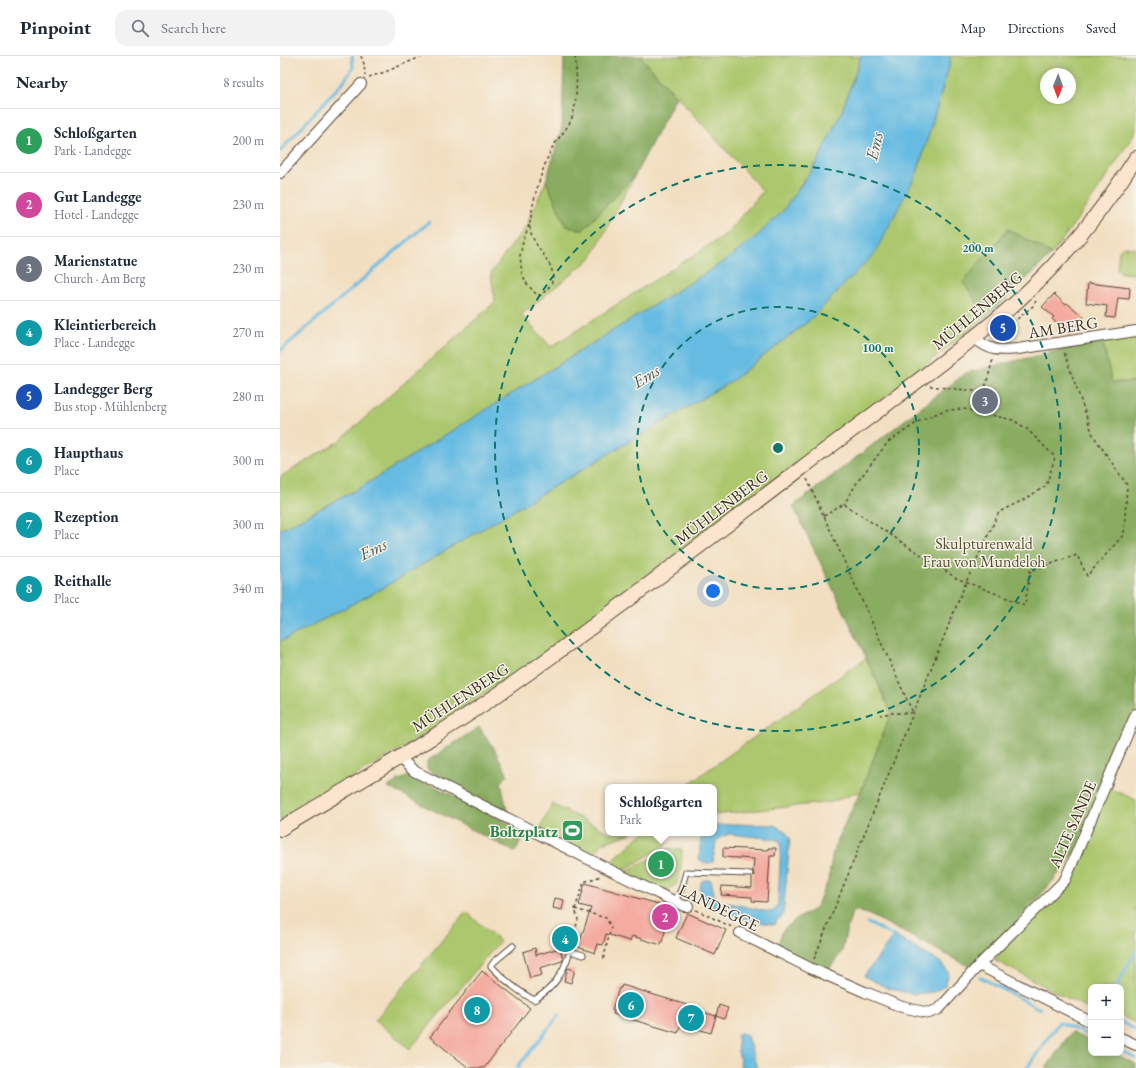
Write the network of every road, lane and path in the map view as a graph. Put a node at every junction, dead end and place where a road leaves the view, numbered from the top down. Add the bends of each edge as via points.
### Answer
1 (361, 56) edge
2 (423, 56) edge
3 (575, 56) edge
4 (361, 84) dead end
5 (1136, 158) edge
6 (280, 172) edge
7 (529, 225) junction
8 (1033, 306) dead end
9 (1136, 331) edge
10 (974, 338) junction
11 (1061, 342) junction
12 (985, 346) junction
13 (991, 362) dead end
14 (917, 382) junction
15 (805, 475) dead end
16 (844, 504) junction
17 (824, 516) junction
18 (966, 582) junction
19 (913, 713) junction
20 (1136, 714) edge
21 (880, 715) dead end
22 (400, 756) junction
23 (280, 829) edge
24 (612, 871) junction
25 (750, 874) dead end
26 (674, 902) junction
27 (688, 906) joint
28 (576, 909) junction
29 (740, 933) joint
30 (513, 946) dead end
31 (570, 952) junction
32 (583, 955) dead end
33 (602, 961) dead end
34 (979, 965) junction
35 (810, 968) junction
36 (1088, 1020) edge
37 (1124, 1039) edge
38 (1136, 1045) edge

1 - 2 path via 365,78
3 - 7 path via 575,106 571,122 552,149 545,165
4 - 6 street
5 - 10 main road, MÜHLENBERG via 1108,200 1073,244 1025,294
7 - 7 path via 531,237 549,263 553,276 550,285 541,295 537,295 527,284 522,274 520,256
8 - 12 path
9 - 11 street, AM BERG
10 - 12 street, AM BERG
10 - 14 main road, MÜHLENBERG
11 - 12 street, AM BERG via 1007,350
11 - 18 path via 1094,435 1127,485 1124,534 1087,576 1077,555 1030,571 1025,606
13 - 14 path via 984,392
14 - 22 main road, MÜHLENBERG via 500,693
15 - 17 path
16 - 17 path
16 - 18 path via 956,578
16 - 18 path via 888,442 921,420 946,410 964,409 1013,420 1027,429 1055,457 1046,486 999,512
17 - 19 path
18 - 19 path
19 - 21 path
19 - 35 path
20 - 34 street, ALTE SANDE via 1065,880
22 - 23 main road, MÜHLENBERG
22 - 24 street, LANDEGGE via 414,771
24 - 26 street, LANDEGGE
24 - 28 path via 584,882
25 - 26 lane via 686,872 681,890
26 - 27 street, LANDEGGE
27 - 29 path, LANDEGGE via 729,925
28 - 31 path via 578,918
28 - 33 path via 606,918 611,926
29 - 35 street, LANDEGGE
30 - 31 lane via 491,966 523,994 534,1000 545,994 558,979 566,966
31 - 32 lane
34 - 35 street, LANDEGGE via 939,1009 929,1013 888,1001
34 - 36 street
37 - 38 street

